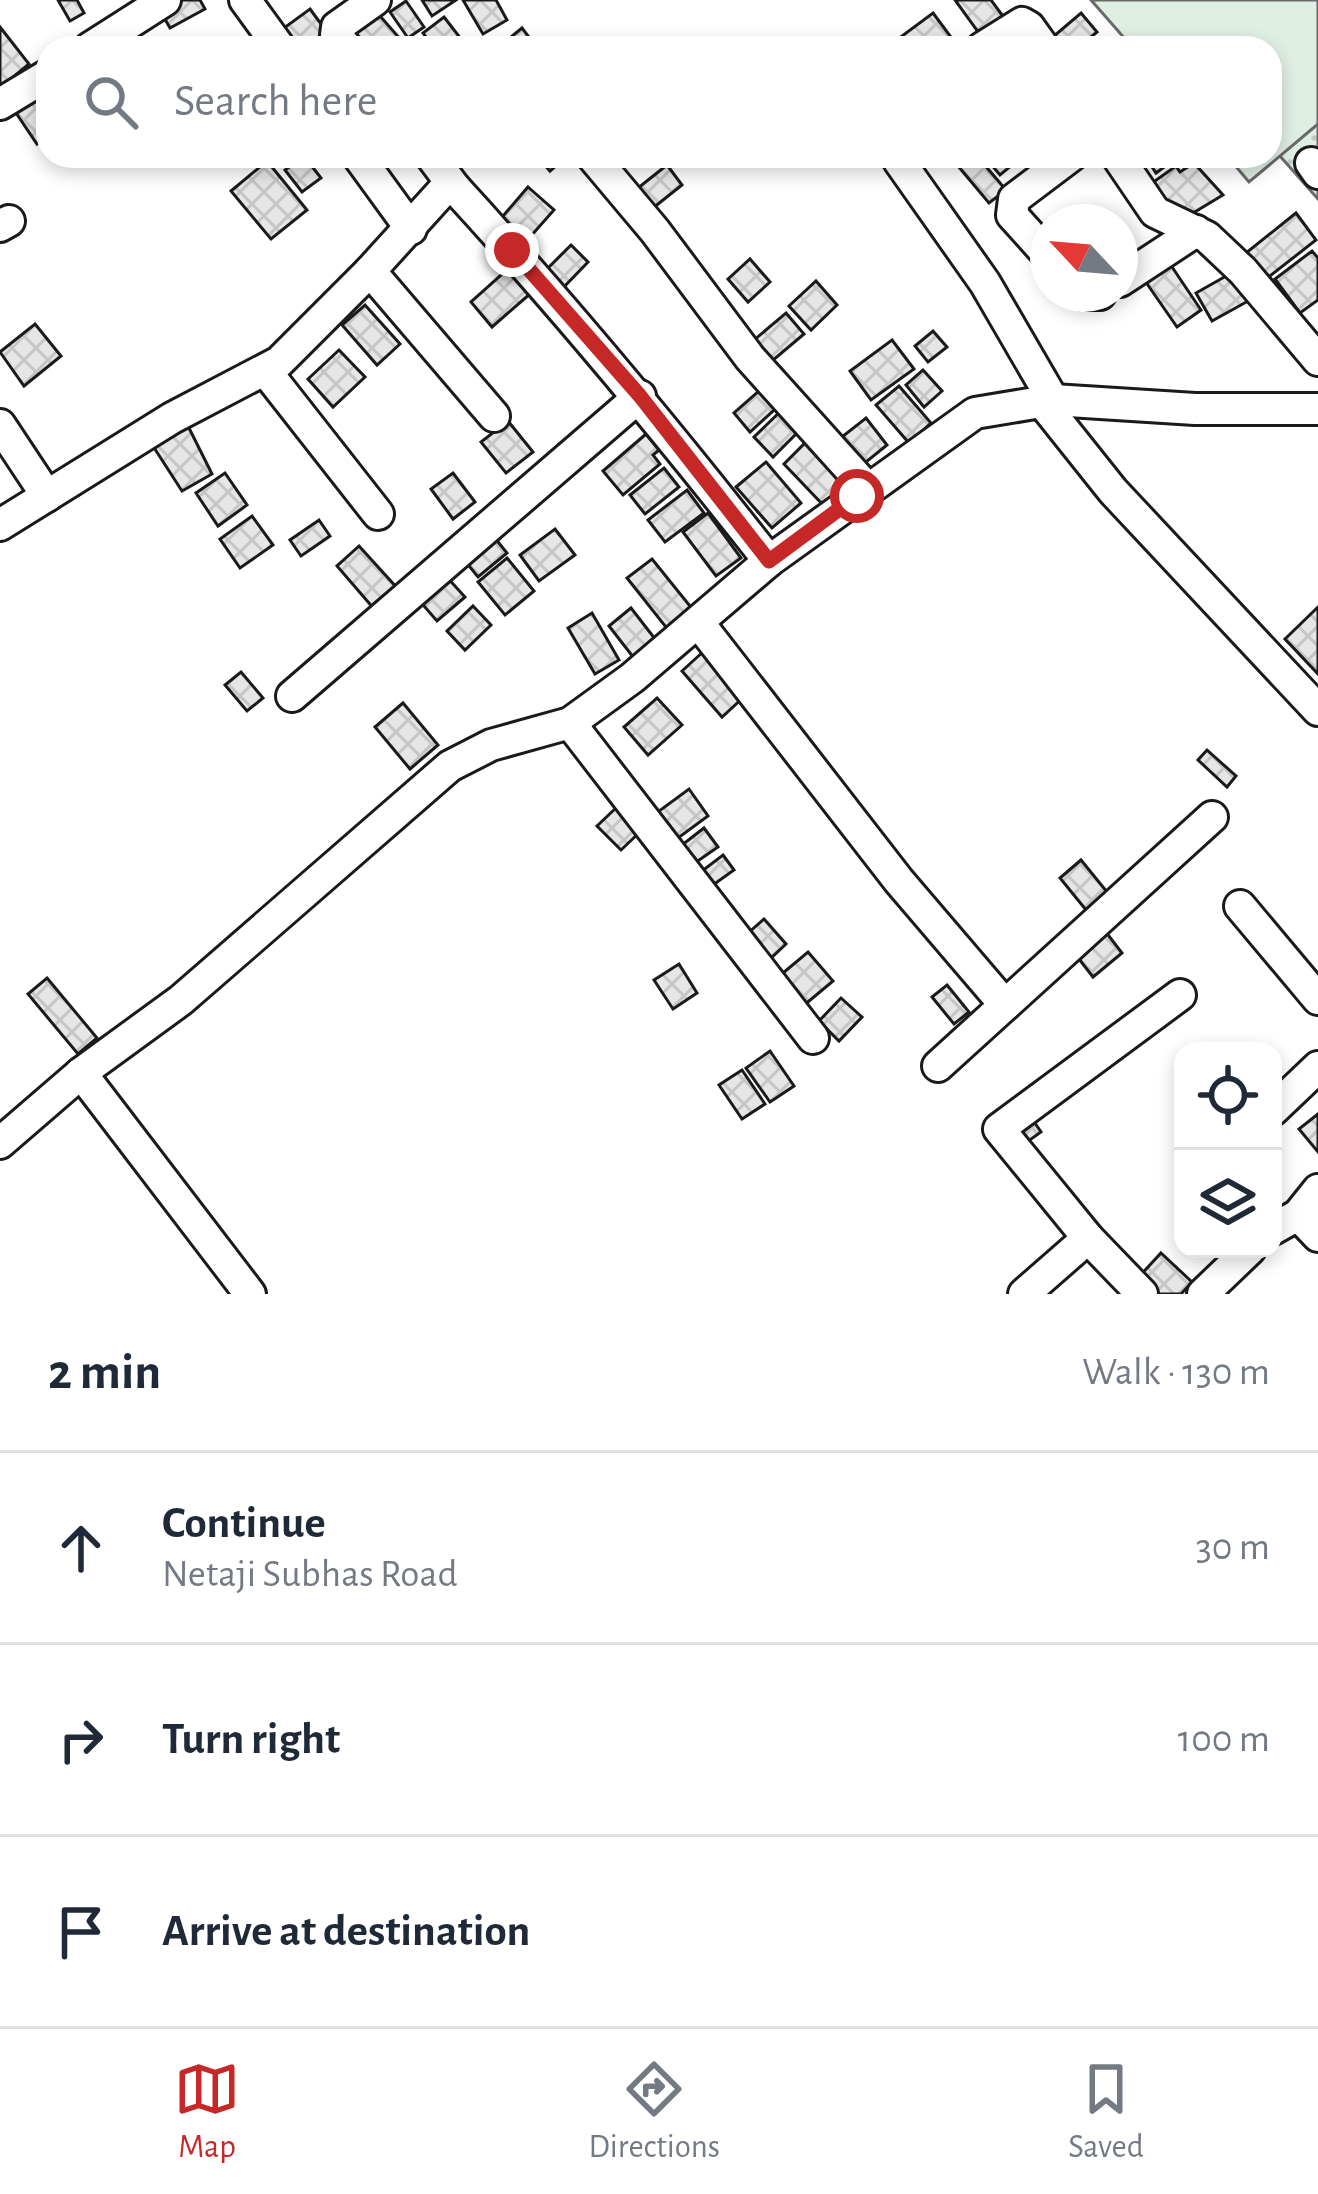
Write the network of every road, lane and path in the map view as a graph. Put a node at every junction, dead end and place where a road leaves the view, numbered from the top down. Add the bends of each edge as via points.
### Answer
1 (165, 0) edge
2 (245, 0) edge
3 (375, 0) edge
4 (109, 36) edge
5 (271, 36) edge
6 (337, 36) edge
7 (1001, 36) edge
8 (1035, 36) edge
9 (36, 82) edge
10 (0, 104) edge
11 (367, 168) edge
12 (440, 168) edge
13 (602, 168) edge
14 (904, 168) edge
15 (1055, 168) edge
16 (1125, 168) edge
17 (455, 188) junction
18 (411, 229) junction
19 (1196, 231) junction
20 (1030, 234) edge
21 (1138, 269) edge
22 (370, 272) junction
23 (1318, 361) edge
24 (265, 370) junction
25 (640, 396) junction
26 (1047, 401) junction
27 (1318, 409) edge
28 (494, 416) dead end
29 (0, 425) edge
30 (867, 488) junction
31 (47, 496) junction
32 (378, 514) dead end
33 (0, 525) edge
34 (769, 561) junction
35 (698, 622) junction
36 (292, 696) dead end
37 (1318, 710) edge
38 (570, 723) junction
39 (1212, 817) dead end
40 (1240, 906) dead end
41 (1180, 995) dead end
42 (1318, 999) edge
43 (1005, 1005) junction
44 (813, 1038) dead end
45 (938, 1066) dead end
46 (1318, 1067) edge
47 (80, 1073) junction
48 (1282, 1101) edge
49 (0, 1143) edge
50 (1318, 1190) edge
51 (1296, 1227) edge
52 (1088, 1238) junction
53 (1241, 1258) edge
54 (250, 1294) edge
55 (1024, 1294) edge
56 (1142, 1294) edge
57 (1203, 1294) edge

1 - 4 street
2 - 5 street
3 - 6 street
7 - 8 street via 1022,23
9 - 10 street
11 - 18 street
12 - 17 street
13 - 30 street via 750,358
14 - 26 street via 985,283
15 - 20 street via 1010,208
16 - 19 street via 1155,212
17 - 18 street via 442,188
17 - 25 street
18 - 22 street
19 - 21 street
19 - 23 street via 1243,271
22 - 24 street
22 - 28 street
24 - 31 street
24 - 32 street
25 - 34 street
25 - 36 street
26 - 27 street
26 - 30 street via 975,413
26 - 37 street via 1143,524
29 - 31 street
30 - 34 street
31 - 33 street
34 - 35 street
35 - 38 street
35 - 43 street
38 - 44 street
38 - 47 street via 450,766 181,1000
39 - 43 street
40 - 42 street
41 - 52 street via 999,1129
43 - 45 street
46 - 48 street
47 - 49 street
47 - 54 street
50 - 51 street
52 - 55 street
52 - 56 street
53 - 57 street

